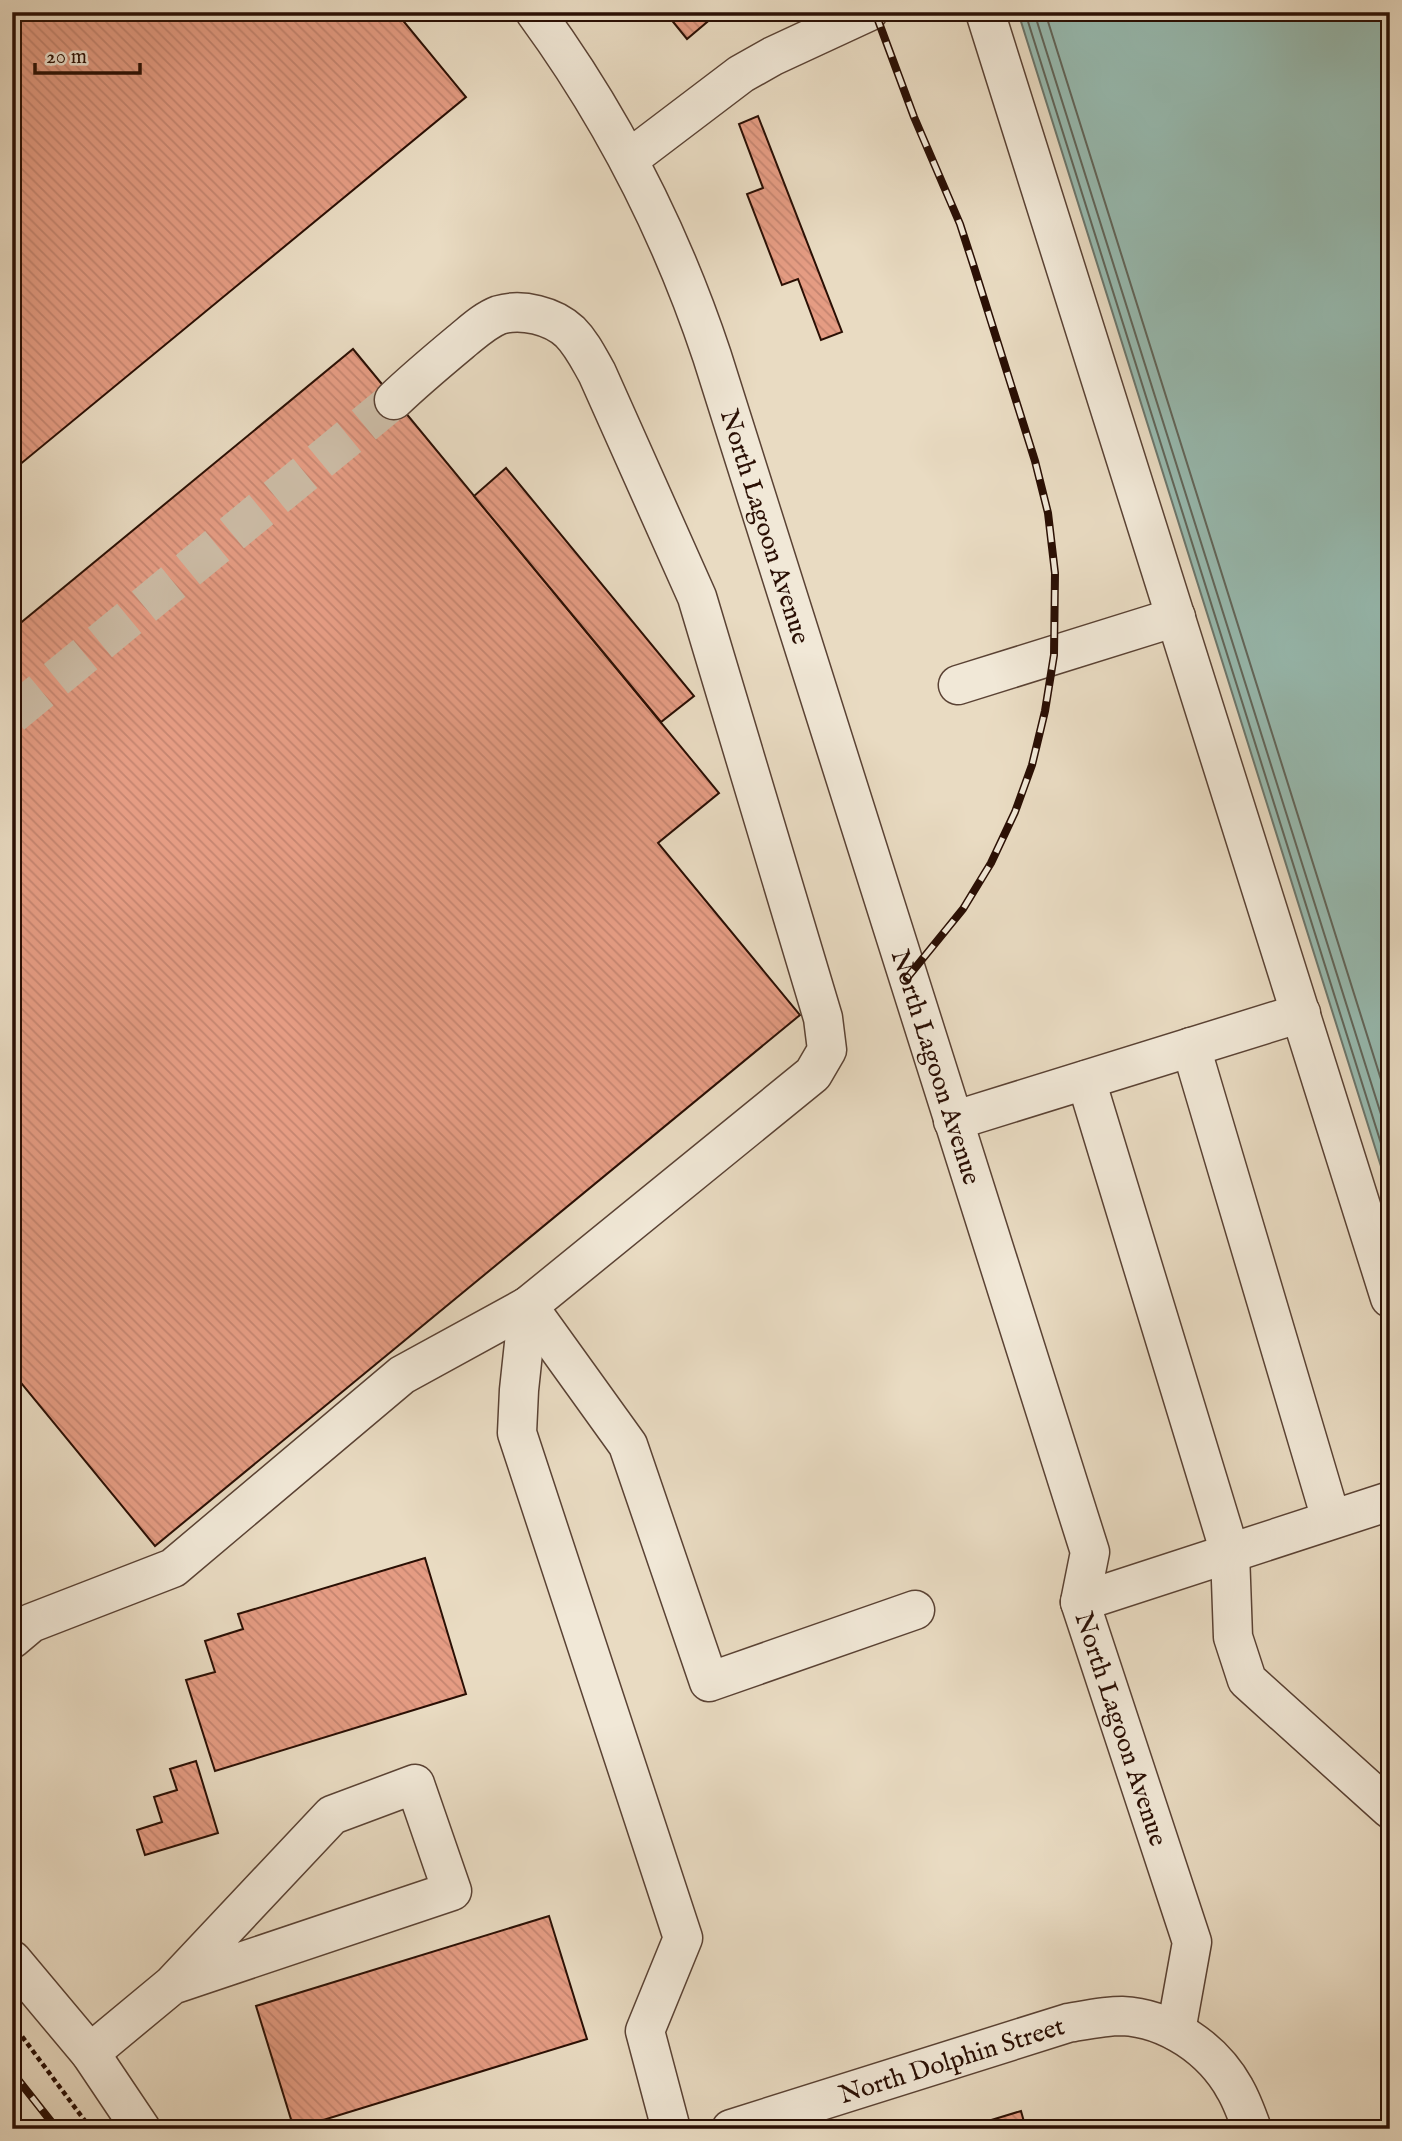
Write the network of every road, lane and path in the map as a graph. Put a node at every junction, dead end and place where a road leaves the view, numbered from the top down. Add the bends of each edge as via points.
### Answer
1 (535, 12) edge
2 (868, 12) edge
3 (985, 12) edge
4 (629, 159) junction
5 (394, 400) tunnel mouth
6 (1176, 617) junction
7 (958, 685) dead end
8 (1301, 1013) junction
9 (1191, 1047) junction
10 (1086, 1080) junction
11 (953, 1121) junction
12 (1390, 1298) edge
13 (528, 1306) junction
14 (1390, 1501) edge
15 (1331, 1519) junction
16 (1230, 1553) junction
17 (1080, 1602) junction
18 (915, 1610) dead end
19 (18, 1621) edge
20 (1390, 1809) edge
21 (12, 1960) edge
22 (172, 1985) junction
23 (12, 2023) edge
24 (1176, 2031) junction
25 (90, 2053) junction
26 (91, 2129) edge
27 (141, 2129) edge
28 (671, 2129) edge
29 (731, 2129) edge
30 (1252, 2129) edge

1 - 4 street, North Lagoon Avenue
2 - 4 street via 741,74
3 - 6 street
4 - 11 street, North Lagoon Avenue via 699,316
5 - 13 street via 485,322 511,312 553,320 585,351 697,597 823,1018 827,1050 813,1074
6 - 7 street
6 - 8 street
8 - 9 street
8 - 12 street
9 - 10 street
9 - 15 street
10 - 11 street
10 - 16 street
11 - 17 street, North Lagoon Avenue via 1090,1552
13 - 18 street via 628,1445 709,1682
13 - 19 street via 402,1376 173,1568
13 - 28 street via 517,1433 683,1938 645,2031
14 - 15 street
15 - 16 street
16 - 17 street
16 - 20 street via 1233,1637 1248,1680
17 - 24 street, North Lagoon Avenue via 1192,1942
21 - 25 street
22 - 22 street via 332,1815 415,1784 452,1891
22 - 25 street
23 - 26 path
24 - 29 street, North Dolphin Street via 1122,2016 1069,2023
24 - 30 street via 1218,2066 1234,2088
25 - 27 street

